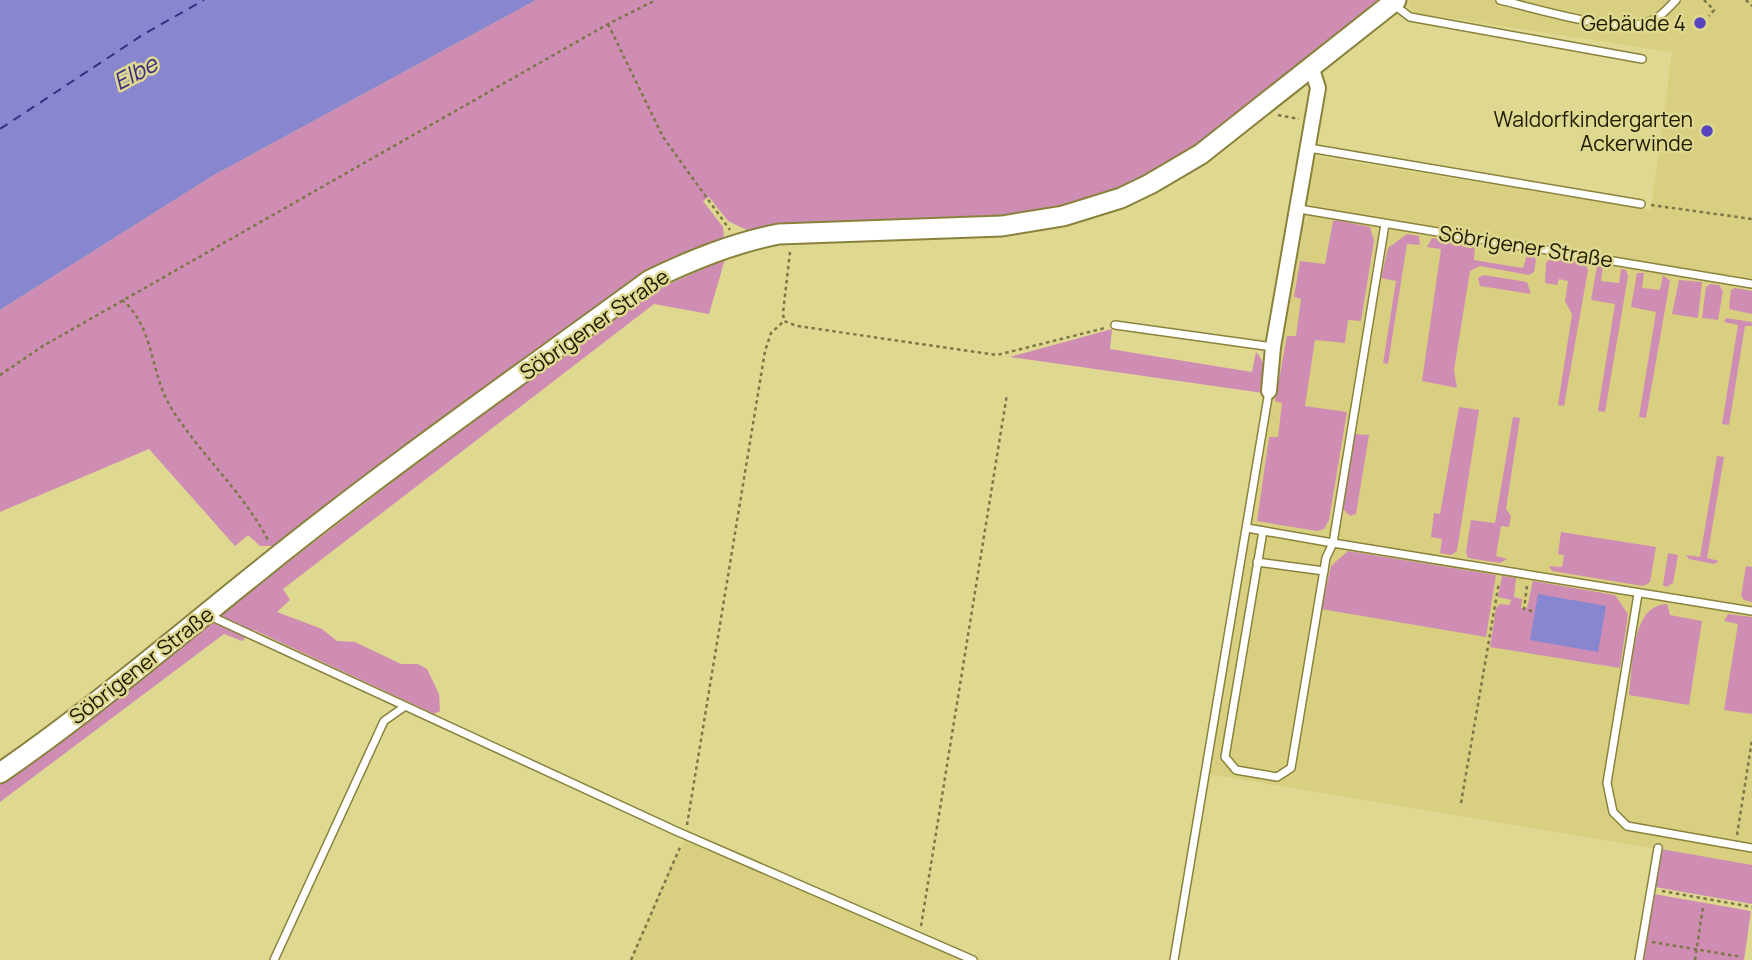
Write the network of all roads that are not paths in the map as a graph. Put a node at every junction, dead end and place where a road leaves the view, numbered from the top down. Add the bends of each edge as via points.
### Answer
1 (1500, 0) edge
2 (1676, 0) edge
3 (1394, 2) edge
4 (1642, 59) dead end
5 (1312, 69) junction
6 (1309, 148) junction
7 (1641, 204) road end
8 (1299, 209) junction
9 (1385, 224) junction
10 (1752, 284) edge
11 (1115, 326) road end
12 (1273, 347) junction
13 (1269, 391) joint
14 (1247, 528) junction
15 (1263, 531) junction
16 (1333, 543) junction
17 (1257, 562) junction
18 (1324, 571) junction
19 (1638, 594) junction
20 (1752, 611) edge
21 (208, 615) junction
22 (404, 707) junction
23 (0, 773) edge
24 (1658, 848) dead end
25 (1752, 848) edge
26 (274, 960) edge
27 (972, 960) edge
28 (1174, 960) edge
29 (1639, 960) edge

1 - 2 lane via 1621,26 1646,23
3 - 4 lane, Söbrigener Straße via 1410,17
3 - 5 street, Söbrigener Straße
5 - 6 street via 1318,88
5 - 21 street, Söbrigener Straße via 1201,154 1150,184 1090,208 1002,226 793,232 744,241 650,280 397,465
6 - 7 lane
6 - 8 street
8 - 9 lane, Söbrigener Straße
8 - 12 street
9 - 10 lane, Söbrigener Straße
9 - 16 lane
11 - 12 lane
12 - 13 street
13 - 14 lane
14 - 15 lane
14 - 28 lane
15 - 16 lane
15 - 17 lane
16 - 18 lane
16 - 19 lane
17 - 18 lane
17 - 18 lane via 1225,757 1236,770 1277,777 1291,768
19 - 20 lane
19 - 25 lane via 1606,783 1613,811 1627,826
21 - 22 lane
21 - 23 street, Söbrigener Straße
22 - 26 lane via 384,721
22 - 27 lane
24 - 29 lane

